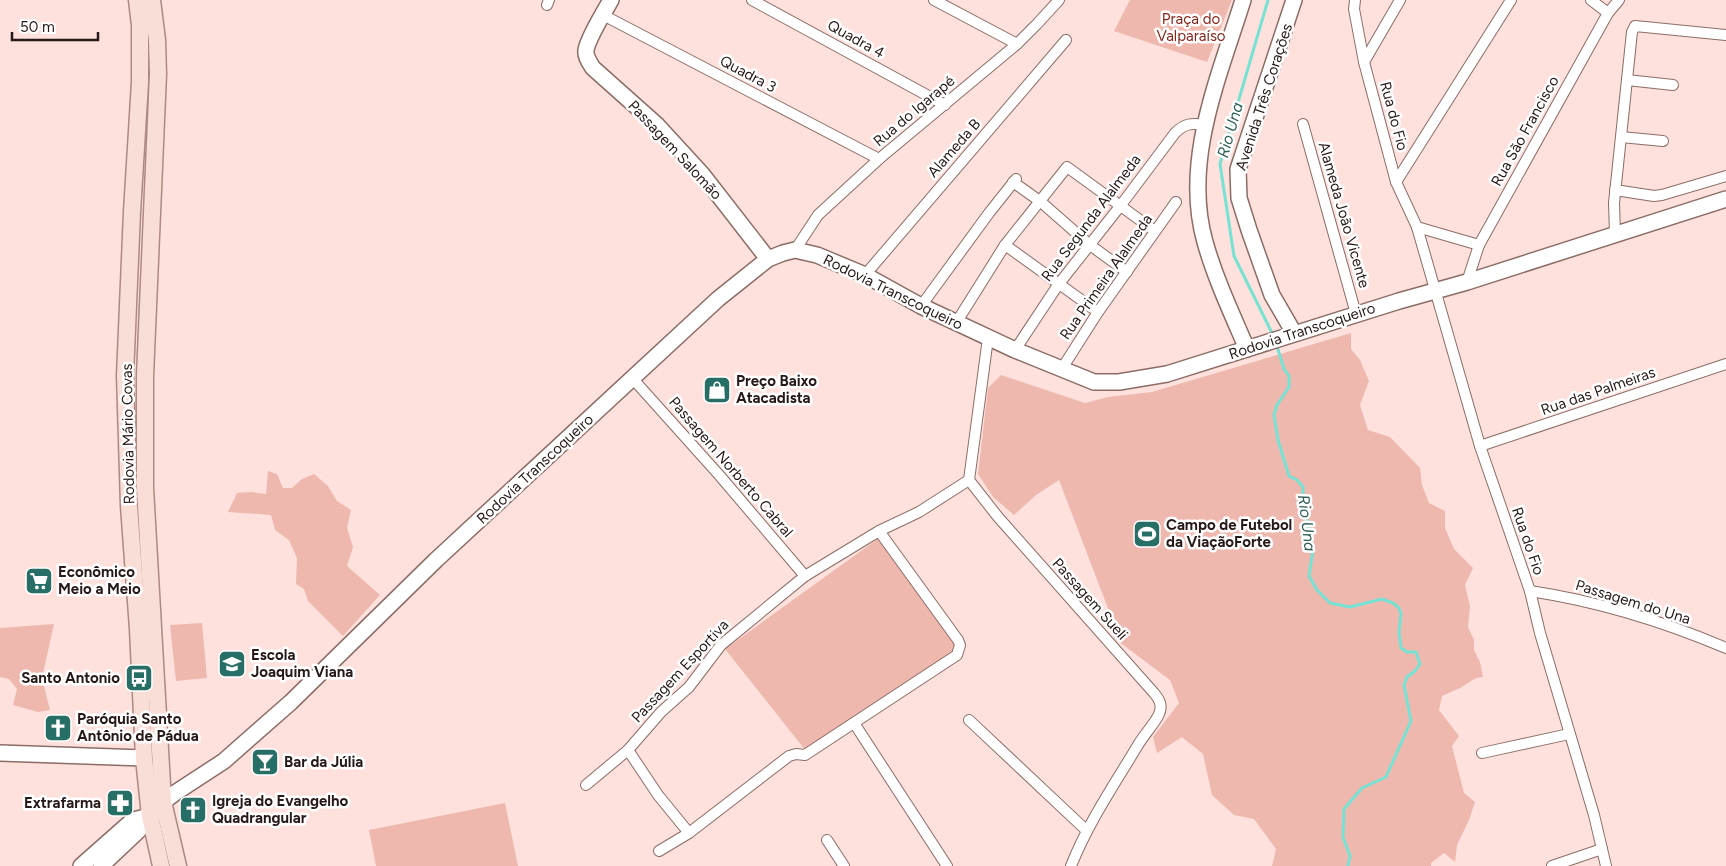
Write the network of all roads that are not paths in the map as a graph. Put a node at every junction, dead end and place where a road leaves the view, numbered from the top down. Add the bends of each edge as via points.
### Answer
1 (137, 0) edge
2 (152, 0) edge
3 (610, 0) edge
4 (752, 0) edge
5 (934, 0) edge
6 (1059, 0) edge
7 (1243, 0) edge
8 (1294, 0) edge
9 (1400, 0) edge
10 (1511, 0) edge
11 (1590, 0) edge
12 (1619, 0) edge
13 (1354, 4) edge
14 (1608, 13) junction
15 (602, 15) junction
16 (1726, 35) edge
17 (1066, 40) dead end
18 (1016, 44) junction
19 (1364, 62) junction
20 (1627, 80) junction
21 (1673, 85) dead end
22 (945, 105) junction
23 (1303, 124) dead end
24 (1205, 125) junction
25 (1621, 137) junction
26 (1663, 140) dead end
27 (878, 160) junction
28 (1726, 176) edge
29 (1396, 182) junction
30 (1615, 190) junction
31 (1726, 199) edge
32 (1041, 202) junction
33 (1176, 202) dead end
34 (1121, 205) junction
35 (1417, 227) junction
36 (1155, 230) junction
37 (1615, 234) junction
38 (1090, 244) junction
39 (1479, 244) junction
40 (1005, 245) junction
41 (795, 250) junction
42 (768, 259) junction
43 (1128, 272) junction
44 (865, 275) junction
45 (1467, 282) junction
46 (1058, 285) junction
47 (1434, 290) junction
48 (921, 306) junction
49 (1098, 312) junction
50 (1356, 314) junction
51 (956, 323) junction
52 (1291, 334) junction
53 (988, 338) junction
54 (1250, 347) junction
55 (1015, 350) junction
56 (1726, 364) edge
57 (1061, 370) junction
58 (633, 379) junction
59 (1480, 446) junction
60 (969, 480) junction
61 (879, 531) junction
62 (805, 576) junction
63 (1530, 591) junction
64 (1726, 648) edge
65 (969, 720) dead end
66 (854, 723) junction
67 (1569, 734) junction
68 (628, 750) junction
69 (0, 753) edge
70 (1482, 753) dead end
71 (144, 758) junction
72 (586, 785) dead end
73 (163, 802) junction
74 (150, 816) junction
75 (1086, 830) junction
76 (689, 832) junction
77 (827, 840) dead end
78 (1602, 849) junction
79 (659, 851) dead end
80 (81, 866) edge
81 (101, 866) edge
82 (161, 866) edge
83 (178, 866) edge
84 (844, 866) edge
85 (947, 866) edge
86 (1071, 866) edge
87 (1552, 866) edge
88 (1606, 866) edge

1 - 71 main road, Rodovia Mário Covas via 140,82 126,376 129,506
2 - 73 main road, Rodovia Mário Covas via 158,74 145,376 145,488
3 - 15 main road
4 - 22 street, Quadra 4
5 - 18 street
6 - 18 street, Rua do Igarapé
7 - 24 main road
8 - 52 main road, Avenida Três Corações via 1238,169 1239,198 1248,230 1272,295
9 - 19 street
10 - 29 street
11 - 14 street
12 - 14 street, Rua São Francisco
13 - 19 street, Rua do Fio
14 - 39 street, Rua São Francisco
15 - 27 street, Quadra 3
15 - 42 main road, Passagem Salomão via 586,51 593,68 702,174
16 - 20 street via 1635,26
17 - 44 street, Alameda B
18 - 22 street, Rua do Igarapé
19 - 29 street, Rua do Fio
20 - 21 street
20 - 25 street
22 - 27 street, Rua do Igarapé
23 - 50 street, Alameda João Vicente
24 - 34 street, Rua Segunda Alalmeda via 1186,124 1175,132
24 - 54 main road via 1197,169 1198,204 1205,242
25 - 26 street
25 - 30 street
27 - 41 street, Rua do Igarapé via 818,216
28 - 30 street via 1662,195
29 - 35 street, Rua do Fio
30 - 37 street
31 - 37 main road, Rodovia Transcoqueiro
32 - 34 street via 1067,167
32 - 38 street
32 - 40 street
32 - 48 street via 1014,180
33 - 36 street, Rua Primeira Alalmeda
34 - 36 street
34 - 38 street, Rua Segunda Alalmeda
35 - 39 street
35 - 47 street, Rua do Fio
36 - 43 street, Rua Primeira Alalmeda
37 - 45 main road, Rodovia Transcoqueiro
38 - 43 street
38 - 46 street, Rua Segunda Alalmeda
39 - 45 street, Rua São Francisco
40 - 46 street
40 - 51 street
41 - 42 main road, Rodovia Transcoqueiro
41 - 44 main road, Rodovia Transcoqueiro via 818,255
42 - 58 main road, Rodovia Transcoqueiro via 718,299
43 - 49 street, Rua Primeira Alalmeda
44 - 48 main road, Rodovia Transcoqueiro
45 - 47 main road, Rodovia Transcoqueiro
46 - 49 street
46 - 55 street, Rua Segunda Alalmeda
47 - 50 main road, Rodovia Transcoqueiro
47 - 59 street, Rua do Fio
48 - 51 main road, Rodovia Transcoqueiro
49 - 57 street, Rua Primeira Alalmeda
50 - 52 main road, Rodovia Transcoqueiro
51 - 53 main road, Rodovia Transcoqueiro
52 - 54 main road, Rodovia Transcoqueiro
53 - 55 main road, Rodovia Transcoqueiro
53 - 60 street
54 - 57 main road, Rodovia Transcoqueiro via 1167,374 1119,382 1094,382
55 - 57 main road, Rodovia Transcoqueiro
56 - 59 street, Rua das Palmeiras
58 - 62 street, Passagem Norberto Cabral
58 - 73 main road, Rodovia Transcoqueiro via 436,560 253,737
59 - 63 street, Rua do Fio
60 - 61 street, Passagem Esportiva via 918,512
60 - 75 street, Passagem Sueli via 1159,699 1159,715
61 - 62 street, Passagem Esportiva
61 - 66 street via 958,640 960,650
62 - 68 street, Passagem Esportiva via 721,645 689,687 661,712
63 - 64 street, Passagem do Una via 1568,597 1665,625
63 - 67 street, Rua do Fio
65 - 75 street
66 - 76 street via 805,755 789,756
66 - 85 street
67 - 70 street
67 - 78 street, Rua do Fio
68 - 72 street, Passagem Esportiva
68 - 76 street via 658,795
69 - 71 main road
71 - 74 main road, Rodovia Mário Covas
73 - 74 main road, Rodovia Transcoqueiro
73 - 83 main road, Rodovia Mário Covas
74 - 80 main road via 134,820
74 - 81 main road, Rodovia Transcoqueiro
74 - 82 main road, Rodovia Mário Covas
75 - 86 street, Passagem Sueli
76 - 79 street
77 - 84 street
78 - 87 street
78 - 88 street, Rua do Fio

